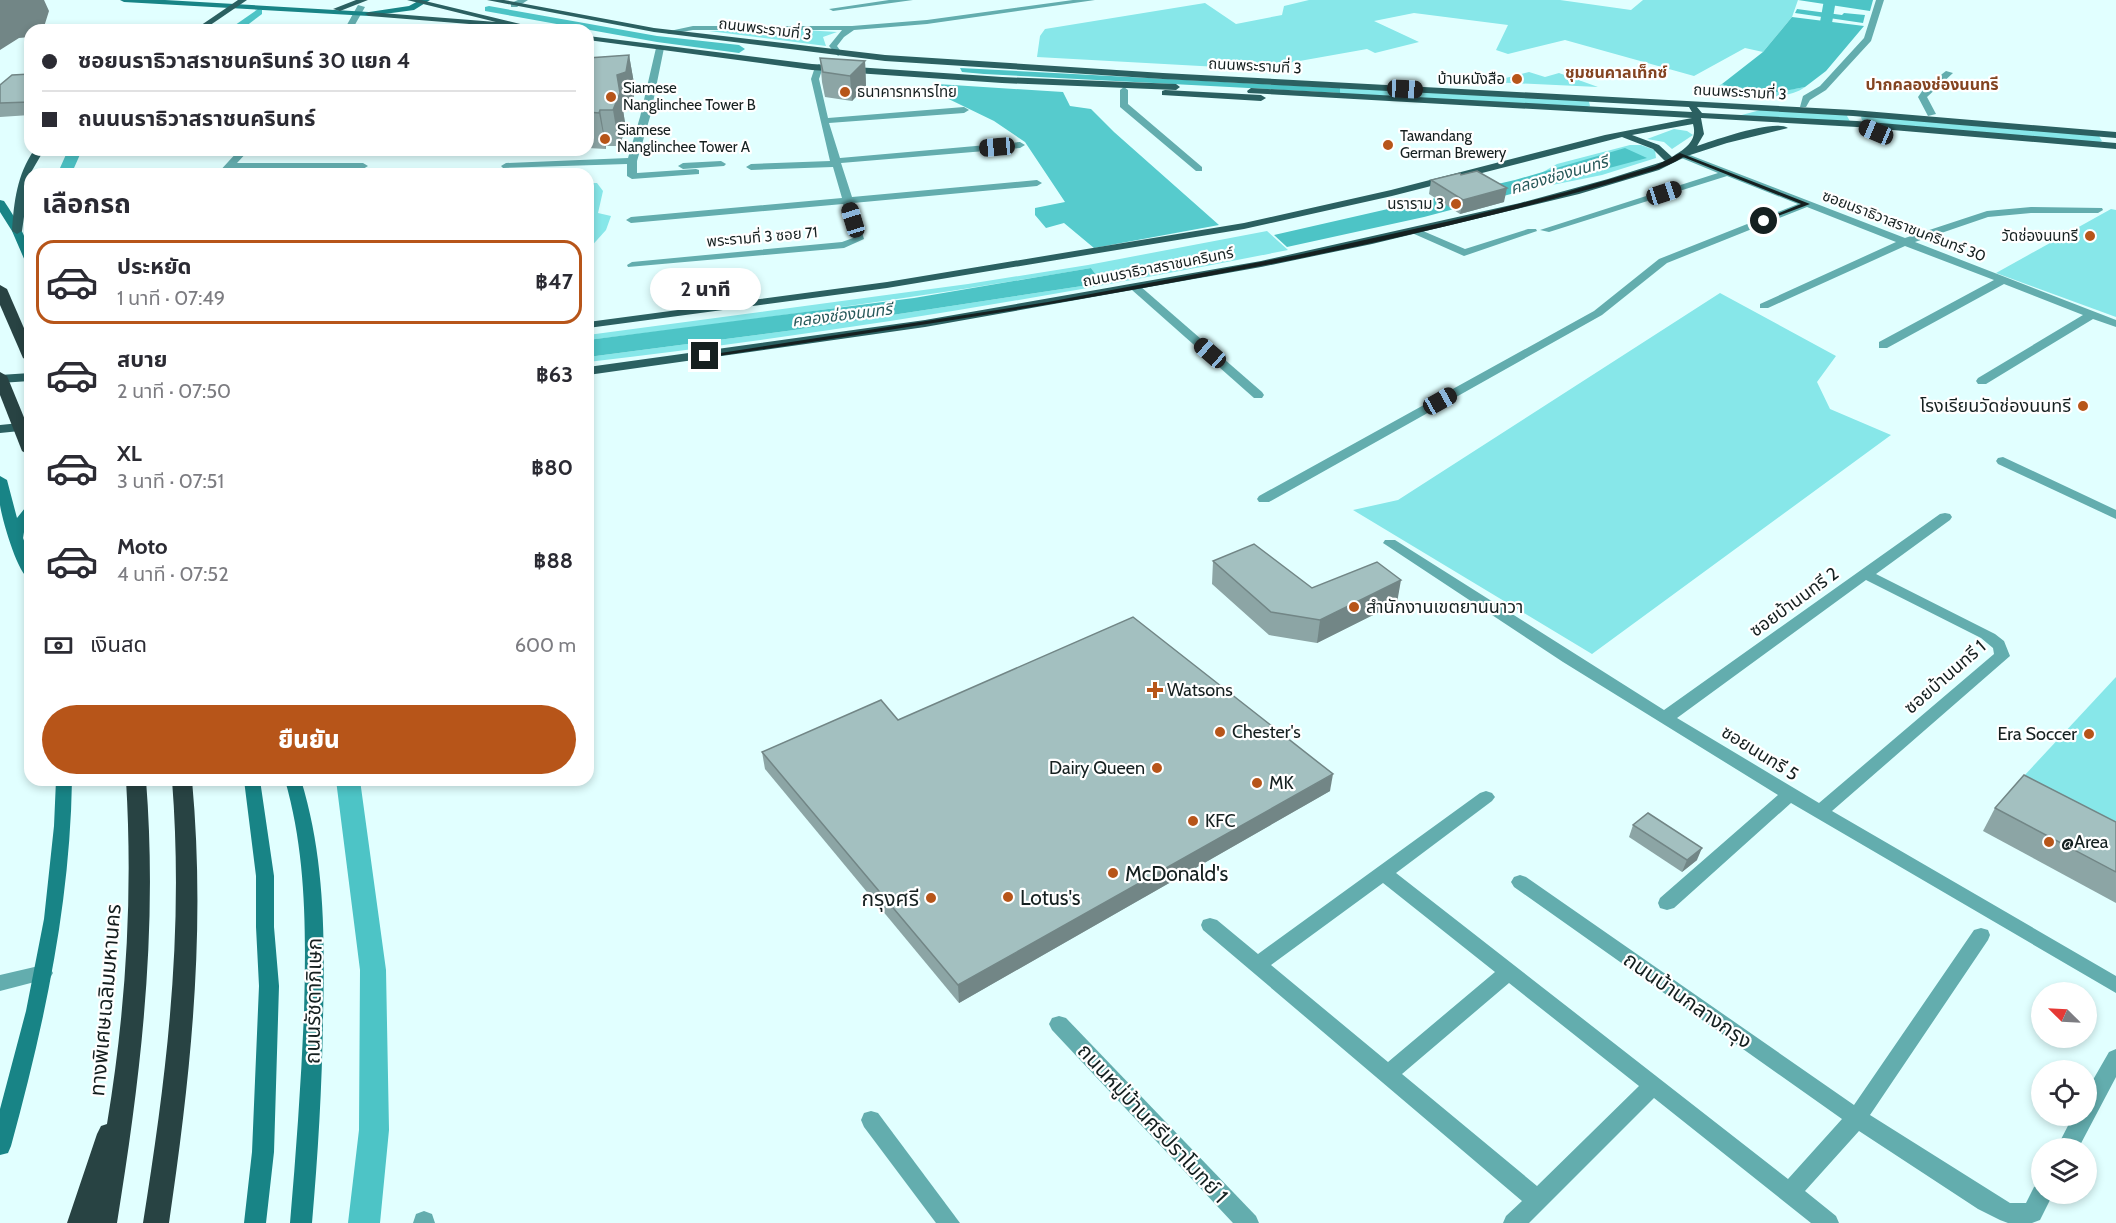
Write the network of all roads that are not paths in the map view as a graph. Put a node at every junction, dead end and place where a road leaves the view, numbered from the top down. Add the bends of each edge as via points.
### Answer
1 (124, 0) edge
2 (243, 0) edge
3 (413, 0) edge
4 (491, 0) edge
5 (524, 0) edge
6 (909, 0) edge
7 (1044, 0) edge
8 (1091, 0) edge
9 (1880, 0) edge
10 (425, 1) edge
11 (514, 5) junction
12 (1052, 6) junction
13 (361, 7) edge
14 (324, 10) junction
15 (369, 14) junction
16 (927, 22) junction
17 (207, 24) edge
18 (351, 24) edge
19 (491, 24) edge
20 (510, 24) edge
21 (852, 28) junction
22 (669, 32) junction
23 (594, 39) edge
24 (660, 48) junction
25 (838, 53) junction
26 (819, 67) junction
27 (1111, 71) junction
28 (1949, 73) dead end
29 (1112, 86) junction
30 (1124, 90) junction
31 (1591, 93) junction
32 (1662, 96) junction
33 (1767, 102) junction
34 (1803, 105) junction
35 (1864, 109) junction
36 (964, 110) dead end
37 (1931, 114) junction
38 (1600, 117) junction
39 (1695, 120) junction
40 (824, 121) junction
41 (1797, 126) junction
42 (2116, 129) edge
43 (1876, 132) junction
44 (2116, 135) edge
45 (1622, 136) junction
46 (1020, 145) dead end
47 (2116, 146) edge
48 (2116, 153) edge
49 (1682, 155) junction
50 (239, 156) edge
51 (1671, 162) junction
52 (835, 163) junction
53 (722, 164) dead end
54 (363, 166) dead end
55 (506, 166) dead end
56 (751, 167) dead end
57 (228, 168) edge
58 (294, 168) edge
59 (590, 168) edge
60 (594, 168) edge
61 (632, 169) junction
62 (1199, 169) dead end
63 (696, 172) dead end
64 (1727, 173) junction
65 (24, 175) edge
66 (1037, 183) dead end
67 (847, 202) junction
68 (0, 203) edge
69 (1807, 204) junction
70 (2098, 210) dead end
71 (631, 220) dead end
72 (1545, 230) dead end
73 (17, 231) junction
74 (1416, 231) junction
75 (1532, 231) dead end
76 (1905, 242) junction
77 (24, 247) edge
78 (632, 265) dead end
79 (2003, 280) junction
80 (1136, 288) junction
81 (0, 289) edge
82 (1764, 306) dead end
83 (2092, 315) junction
84 (594, 324) edge
85 (2116, 324) edge
86 (24, 344) edge
87 (1883, 345) dead end
88 (594, 370) edge
89 (24, 377) edge
90 (0, 378) edge
91 (1982, 381) dead end
92 (1258, 395) dead end
93 (24, 427) edge
94 (0, 429) edge
95 (24, 436) edge
96 (2003, 461) dead end
97 (0, 480) edge
98 (1264, 499) dead end
99 (2116, 515) edge
100 (1945, 517) dead end
101 (24, 518) edge
102 (16, 538) junction
103 (1390, 543) dead end
104 (24, 559) edge
105 (1865, 574) junction
106 (1665, 718) junction
107 (64, 786) edge
108 (136, 786) edge
109 (183, 786) edge
110 (253, 786) edge
111 (295, 786) edge
112 (1790, 794) junction
113 (1486, 797) dead end
114 (1819, 812) junction
115 (1383, 873) junction
116 (1520, 882) dead end
117 (1667, 903) dead end
118 (1210, 925) dead end
119 (1981, 935) dead end
120 (1258, 965) junction
121 (1508, 972) junction
122 (43, 973) junction
123 (2, 983) edge
124 (2116, 985) edge
125 (1059, 1024) dead end
126 (2116, 1058) edge
127 (1387, 1075) junction
128 (126, 1083) junction
129 (1653, 1086) junction
130 (2097, 1092) edge
131 (1857, 1118) junction
132 (871, 1120) dead end
133 (0, 1146) edge
134 (1790, 1193) junction
135 (1537, 1200) junction
136 (2037, 1204) edge
137 (1824, 1222) edge
138 (80, 1223) edge
139 (104, 1223) edge
140 (156, 1223) edge
141 (255, 1223) edge
142 (301, 1223) edge
143 (950, 1223) edge
144 (1248, 1223) edge
145 (1514, 1223) edge

1 - 14 main road
2 - 17 main road
3 - 10 main road
3 - 13 main road
4 - 11 main road, ถนนพระรามที่ 3
5 - 11 street
6 - 16 street
6 - 21 street via 830,7
7 - 12 street
8 - 12 street
9 - 34 street via 1868,39
10 - 15 main road via 411,8
10 - 20 main road
11 - 22 main road, ถนนพระรามที่ 3
12 - 16 street
13 - 14 main road
13 - 14 main road
13 - 15 main road
13 - 18 street
15 - 19 main road
16 - 21 street
21 - 22 street via 693,28
21 - 25 street via 836,40 833,46
22 - 25 main road, ถนนพระรามที่ 3
23 - 24 main road, ถนนพระรามที่ 3
24 - 26 main road, ถนนพระรามที่ 3
24 - 61 street
25 - 27 main road, ถนนพระรามที่ 3
26 - 29 main road, ถนนพระรามที่ 3
26 - 40 street, พระรามที่ 3 ซอย 71 via 815,79
27 - 31 main road, ถนนพระรามที่ 3
27 - 44 main road, ถนนพระรามที่ 3 via 1841,113
28 - 37 street via 1922,97
29 - 30 main road, ถนนพระรามที่ 3
29 - 47 main road, ถนนพระรามที่ 3 via 1846,124
30 - 38 main road, ถนนพระรามที่ 3
30 - 62 street via 1123,105
31 - 32 main road, ถนนพระรามที่ 3
31 - 38 main road via 1608,99 1614,106
32 - 33 main road, ถนนพระรามที่ 3
32 - 39 main road via 1695,110
33 - 34 main road, ถนนพระรามที่ 3
33 - 39 main road, ถนนนราธิวาสราชนครินทร์
34 - 35 main road, ถนนพระรามที่ 3
35 - 37 main road, ถนนพระรามที่ 3
35 - 43 main road via 1856,114 1855,120
36 - 40 street
37 - 42 main road, ถนนพระรามที่ 3
38 - 39 main road, ถนนพระรามที่ 3
38 - 45 main road via 1615,122
39 - 41 main road, ถนนพระรามที่ 3
39 - 45 main road, ถนนนราธิวาสราชนครินทร์
39 - 49 main road, ถนนนราธิวาสราชนครินทร์ via 1697,141
40 - 52 street, พระรามที่ 3 ซอย 71
41 - 43 main road, ถนนพระรามที่ 3
41 - 49 main road via 1731,137
43 - 48 main road, ถนนพระรามที่ 3
45 - 51 main road via 1647,142
45 - 84 main road, ถนนนราธิวาสราชนครินทร์ via 1411,189 1191,235 887,285
46 - 52 street
49 - 51 main road, ถนนนราธิวาสราชนครินทร์
49 - 64 street, ซอยนราธิวาสราชนครินทร์ 30
50 - 57 street
51 - 74 main road, ถนนนราธิวาสราชนครินทร์ via 1568,193
52 - 56 street
52 - 67 street, พระรามที่ 3 ซอย 71
53 - 61 street
54 - 58 street
55 - 59 street
60 - 61 street
61 - 63 street
64 - 69 street, ซอยนราธิวาสราชนครินทร์ 30
64 - 72 street
65 - 73 main road
66 - 67 street
67 - 71 street
67 - 78 street, พระรามที่ 3 ซอย 71 via 859,239 853,242
68 - 73 main road
69 - 76 street, ซอยนราธิวาสราชนครินทร์ 30
69 - 98 street via 1663,261 1598,313
70 - 76 street via 1987,214
73 - 77 main road
74 - 75 street via 1464,253
74 - 80 main road, ถนนนราธิวาสราชนครินทร์
76 - 79 street, ซอยนราธิวาสราชนครินทร์ 30
76 - 82 street
79 - 83 street, ซอยนราธิวาสราชนครินทร์ 30
79 - 87 street
80 - 88 main road, ถนนนราธิวาสราชนครินทร์ via 882,330
80 - 92 street
81 - 86 highway
83 - 85 street, ซอยนราธิวาสราชนครินทร์ 30
83 - 91 street
89 - 90 main road
90 - 95 highway
93 - 94 main road
96 - 99 street
97 - 102 main road
100 - 105 street, ซอยบ้านนทรี 2
101 - 102 main road
102 - 104 main road
103 - 106 street, ซอยนนทรี 5
105 - 106 street, ซอยบ้านนทรี 2
105 - 114 street, ซอยบ้านนทรี 1 via 1983,633 1998,643 2003,653
106 - 112 street, ซอยนนทรี 5
107 - 122 main road via 57,884
108 - 128 highway, ทางพิเศษเฉลิมมหานคร via 138,927
109 - 140 highway via 188,847 188,954 173,1113
110 - 141 main road via 265,876 269,986 263,1152
111 - 142 main road, ถนนรัชดาภิเษก via 312,877 315,956 310,1126
112 - 114 street, ซอยนนทรี 5
112 - 117 street
113 - 115 street
114 - 124 street, ซอยนนทรี 5
115 - 120 street
115 - 121 street
116 - 131 street, ถนนบ้านกลางกรุง
118 - 120 street
119 - 131 street
120 - 127 street
121 - 127 street
121 - 129 street
122 - 123 street
122 - 133 main road
125 - 144 street, ถนนหมู่บ้านศรีปราโมทย์ 1
126 - 130 street
127 - 135 street
128 - 138 highway
128 - 139 highway, ทางพิเศษเฉลิมมหานคร
129 - 134 street
129 - 135 street
131 - 134 street
131 - 136 street, ถนนบ้านกลางกรุง via 2008,1213 2032,1213
132 - 143 street
134 - 137 street
135 - 145 street

